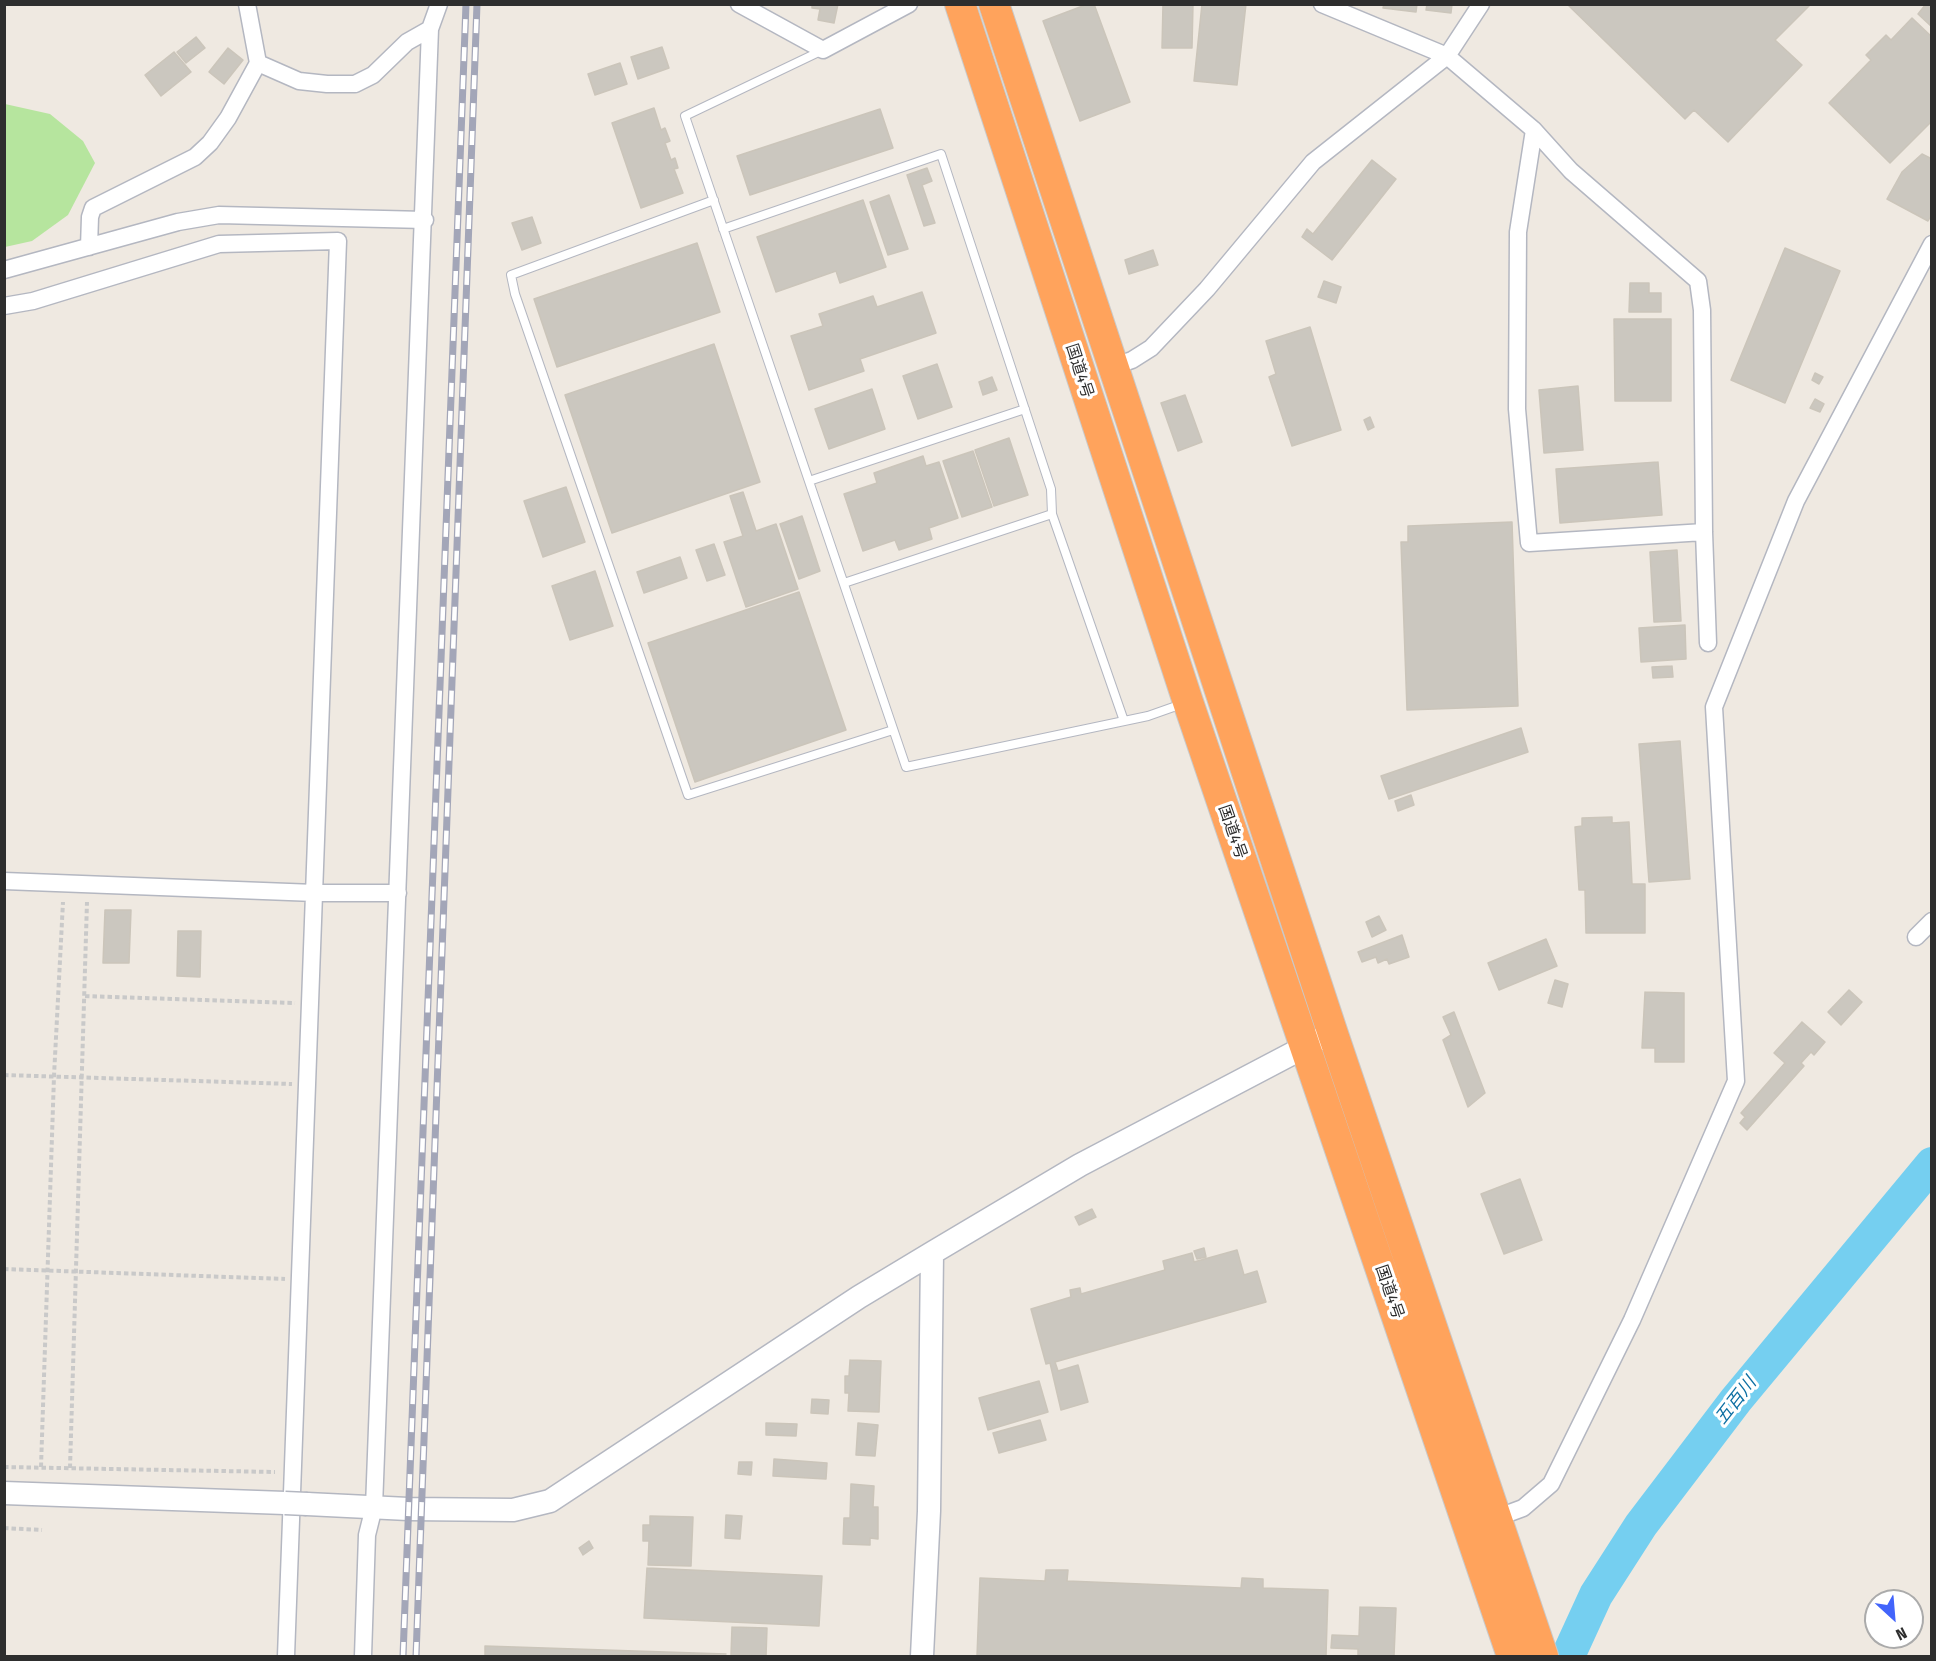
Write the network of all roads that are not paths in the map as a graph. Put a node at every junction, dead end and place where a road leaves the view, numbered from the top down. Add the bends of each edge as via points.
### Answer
1 (247, 4) edge
2 (439, 4) edge
3 (739, 4) edge
4 (909, 4) edge
5 (960, 4) edge
6 (994, 4) edge
7 (1322, 4) edge
8 (1481, 4) edge
9 (430, 29) junction
10 (823, 50) junction
11 (1447, 56) junction
12 (258, 63) junction
13 (1534, 130) junction
14 (714, 200) junction
15 (339, 218) junction
16 (425, 220) junction
17 (723, 229) junction
18 (338, 241) junction
19 (1932, 244) edge
20 (89, 247) junction
21 (4, 270) edge
22 (4, 306) edge
23 (1112, 367) junction
24 (1025, 409) junction
25 (809, 481) junction
26 (1052, 514) junction
27 (1704, 532) junction
28 (844, 583) junction
29 (1708, 643) dead end
30 (1188, 702) junction
31 (1124, 721) junction
32 (894, 730) junction
33 (4, 881) edge
34 (315, 893) junction
35 (398, 893) junction
36 (1932, 921) edge
37 (1916, 937) dead end
38 (1333, 1034) junction
39 (1304, 1047) junction
40 (932, 1253) junction
41 (4, 1492) edge
42 (374, 1507) junction
43 (1496, 1518) junction
44 (286, 1656) edge
45 (363, 1656) edge
46 (922, 1656) edge
47 (1512, 1656) edge
48 (1543, 1656) edge

1 - 12 street
2 - 9 street
3 - 10 street
4 - 10 street
5 - 30 highway, 国道4号
6 - 23 highway, 国道4号
7 - 11 street
8 - 11 street
9 - 12 street via 407,42 373,75 355,84 299,81
9 - 16 street
10 - 14 lane via 685,116
11 - 13 street
11 - 23 street via 1313,162 1207,289 1150,348
12 - 20 street via 228,118 195,157 93,208
13 - 27 street via 1571,171 1698,281 1702,310
13 - 27 street via 1518,232 1517,409 1529,543
14 - 17 lane
14 - 32 lane via 511,275 515,294 688,795
15 - 16 street
15 - 18 street
15 - 20 street via 219,215 178,222
16 - 35 street
17 - 24 lane via 941,154
17 - 25 lane
18 - 22 street via 219,244 33,301
18 - 34 street
19 - 43 street via 1796,501 1714,707 1736,1081 1632,1320 1551,1484 1523,1508
20 - 21 street
23 - 38 highway, 国道4号
24 - 25 lane
24 - 26 lane via 1051,489
25 - 28 lane
26 - 28 lane
26 - 31 lane
27 - 29 street
28 - 32 lane
30 - 31 lane
30 - 39 highway, 国道4号
31 - 32 lane via 906,767
33 - 34 street
34 - 35 street
34 - 44 street
35 - 42 street
36 - 37 street
38 - 39 street
38 - 43 highway, 国道4号
39 - 40 street via 1080,1165
39 - 47 highway, 国道4号
40 - 42 street via 550,1501 513,1510
40 - 46 street via 929,1511
41 - 42 street
42 - 45 street via 367,1535
43 - 48 highway, 国道4号

